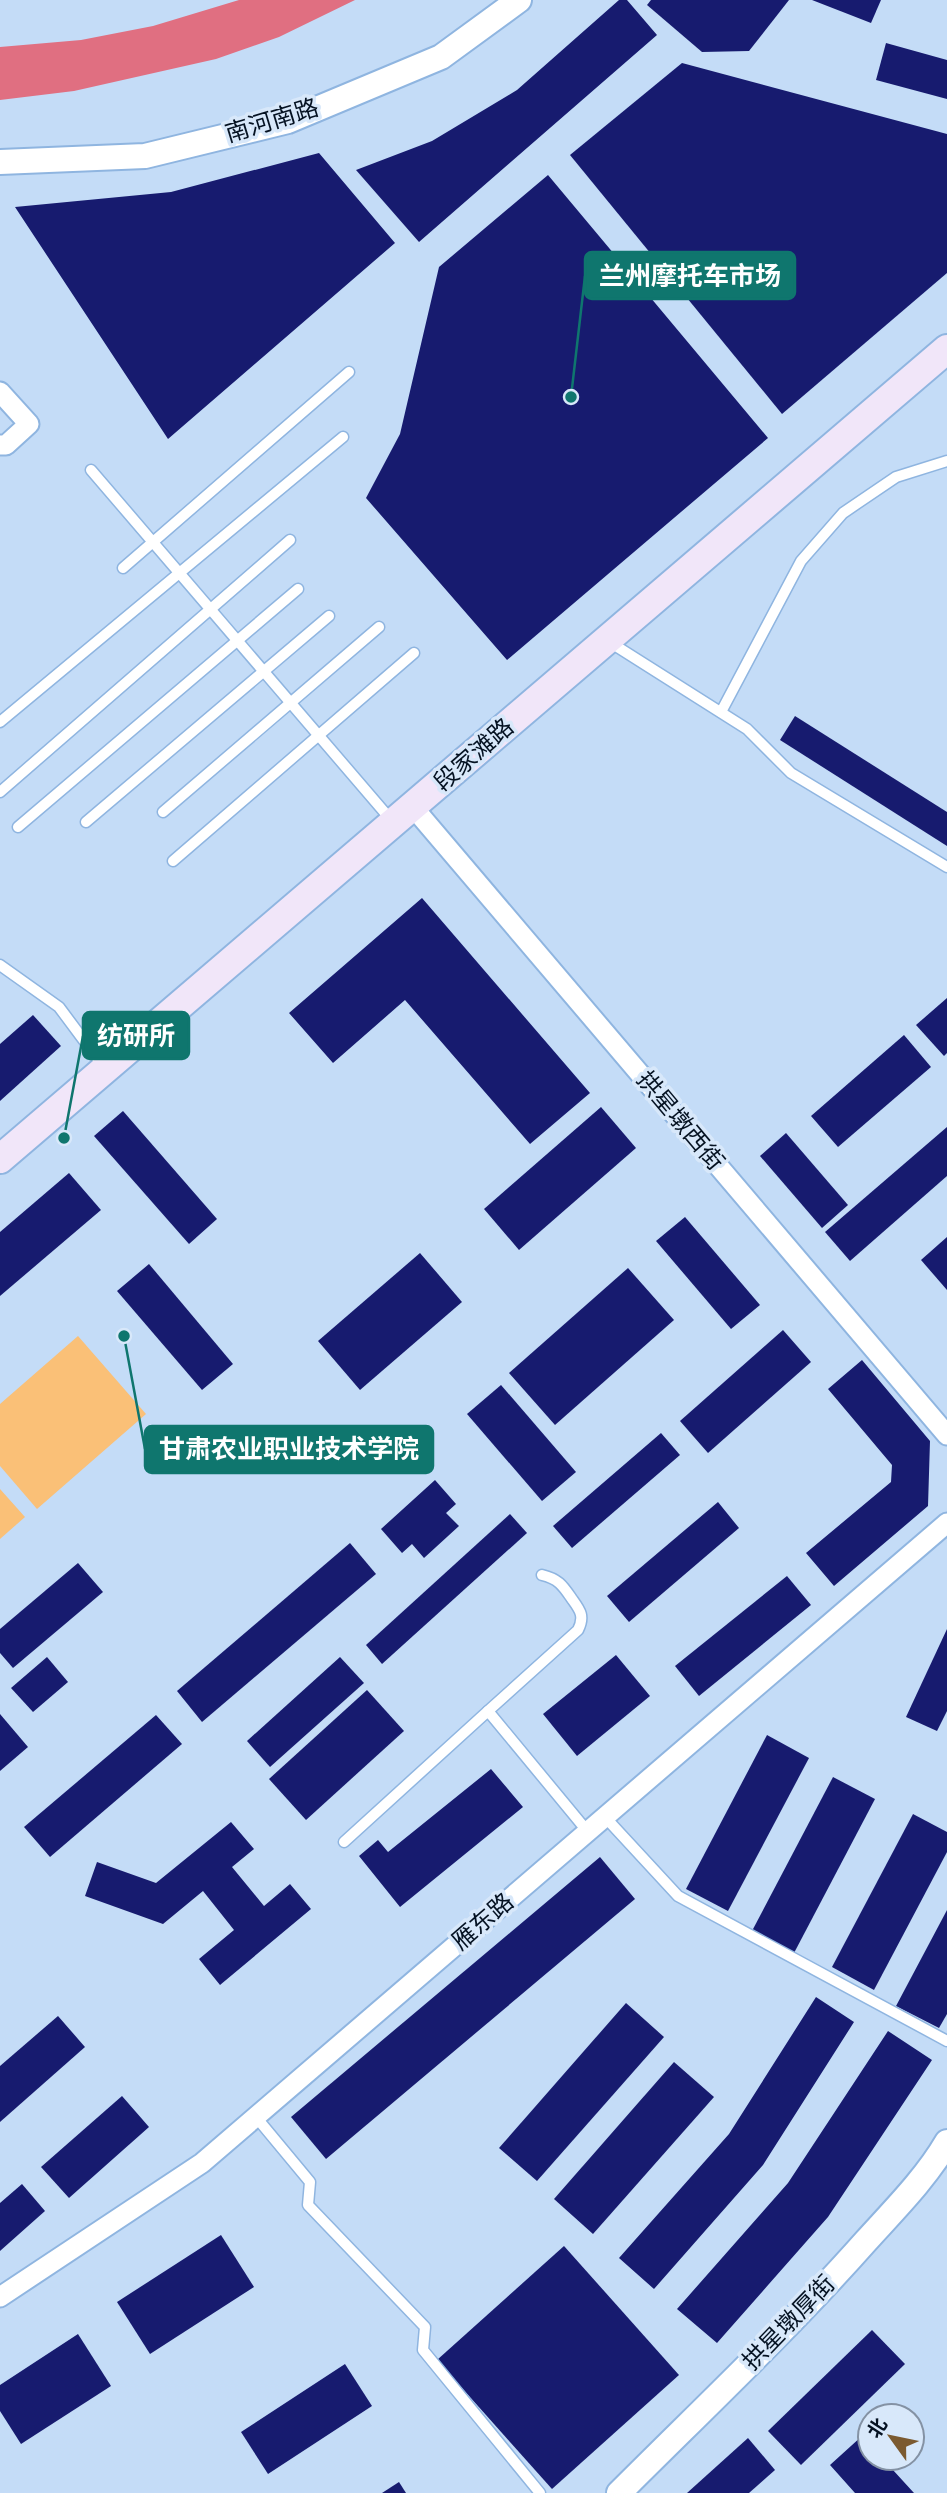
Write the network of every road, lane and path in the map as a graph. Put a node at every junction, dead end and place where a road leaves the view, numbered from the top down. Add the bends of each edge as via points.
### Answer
1 (519, 0) edge
2 (0, 162) edge
3 (947, 349) edge
4 (349, 372) dead end
5 (0, 392) edge
6 (343, 437) dead end
7 (0, 445) edge
8 (947, 461) edge
9 (91, 470) dead end
10 (290, 540) dead end
11 (153, 542) junction
12 (123, 568) dead end
13 (180, 573) junction
14 (298, 589) dead end
15 (211, 609) junction
16 (329, 616) dead end
17 (379, 626) dead end
18 (237, 640) junction
19 (608, 640) junction
20 (414, 653) dead end
21 (264, 672) junction
22 (290, 703) junction
23 (721, 712) junction
24 (0, 722) edge
25 (319, 735) junction
26 (0, 792) edge
27 (163, 811) dead end
28 (404, 815) junction
29 (86, 822) dead end
30 (18, 827) dead end
31 (173, 861) dead end
32 (947, 867) edge
33 (0, 965) edge
34 (105, 1069) junction
35 (0, 1159) edge
36 (947, 1435) edge
37 (947, 1522) edge
38 (542, 1575) dead end
39 (488, 1711) junction
40 (605, 1817) junction
41 (588, 1832) junction
42 (344, 1842) dead end
43 (947, 2041) edge
44 (256, 2117) junction
45 (947, 2142) edge
46 (0, 2297) edge
47 (540, 2493) edge
48 (618, 2493) edge

1 - 2 street, 南河南路 via 441,57 288,121 145,156
3 - 19 main road, 段家滩路
4 - 11 lane
5 - 7 street via 29,424 6,445
6 - 13 lane
8 - 23 lane via 896,477 844,513 801,561
9 - 11 lane
10 - 15 lane
11 - 12 lane
11 - 13 lane
13 - 15 lane
13 - 24 lane
14 - 18 lane
15 - 18 lane
15 - 26 lane
16 - 21 lane
17 - 22 lane
18 - 21 lane
18 - 30 lane
19 - 23 lane
19 - 28 main road, 段家滩路
20 - 25 lane
21 - 22 lane
21 - 29 lane
22 - 25 lane
22 - 27 lane
23 - 32 lane via 747,729 791,773
25 - 28 lane
25 - 31 lane
28 - 34 main road, 段家滩路
28 - 36 street, 拱星墩西街
33 - 34 lane via 59,1007
34 - 35 main road, 段家滩路
37 - 40 street, 雁东路
38 - 39 lane via 568,1590 581,1610 581,1624
39 - 41 lane
39 - 42 lane
40 - 41 street, 雁东路
40 - 43 lane via 678,1896
41 - 44 street, 雁东路
44 - 46 street, 雁东路 via 202,2164
44 - 47 lane via 310,2182 308,2205 425,2327 422,2350
45 - 48 street, 拱星墩厚街 via 815,2298

